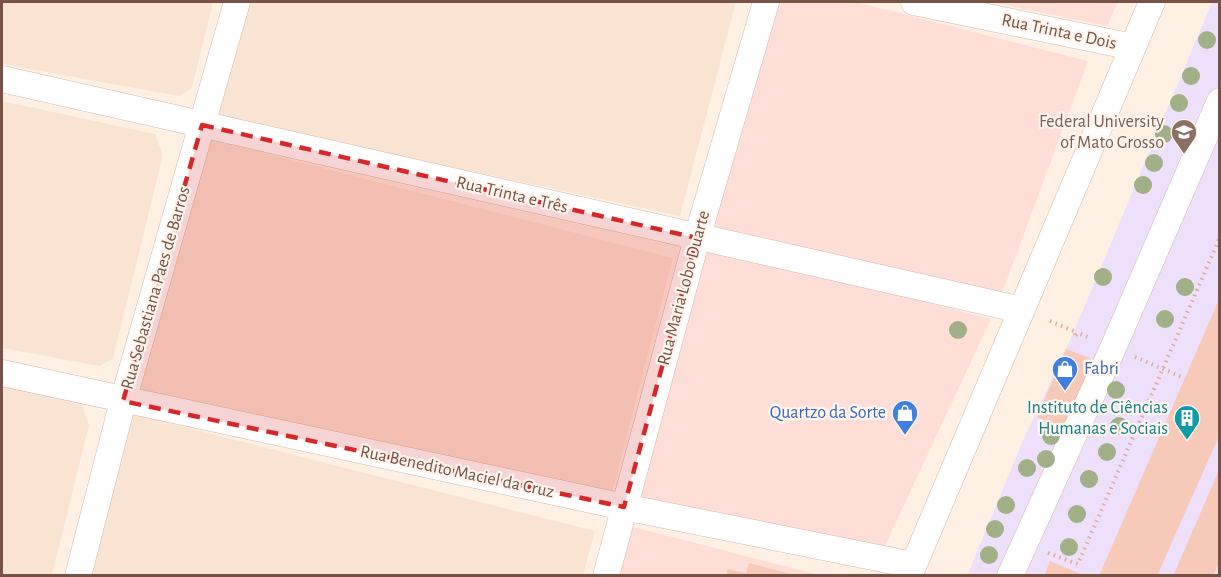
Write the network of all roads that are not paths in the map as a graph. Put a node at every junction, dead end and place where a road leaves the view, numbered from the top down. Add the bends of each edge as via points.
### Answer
1 (237, 2) edge
2 (766, 2) edge
3 (914, 2) edge
4 (1152, 2) edge
5 (1133, 47) junction
6 (2, 79) edge
7 (1220, 101) edge
8 (202, 125) junction
9 (697, 238) junction
10 (1022, 310) junction
11 (2, 373) edge
12 (123, 401) junction
13 (624, 507) junction
14 (911, 570) edge
15 (78, 576) edge
16 (606, 576) edge
17 (1010, 576) edge

1 - 8 street, Rua Sebastiana Paes de Barros
2 - 9 street, Rua Maria Lobo Duarte
3 - 5 street, Rua Trinta e Dois
4 - 5 street
5 - 10 street
6 - 8 street, Rua Trinta e Três
7 - 17 street
8 - 9 street, Rua Trinta e Três
8 - 12 street, Rua Sebastiana Paes de Barros
9 - 10 street, Rua Trinta e Três
9 - 13 street, Rua Maria Lobo Duarte
10 - 14 street
11 - 12 street, Rua Benedito Maciel da Cruz
12 - 13 street, Rua Benedito Maciel da Cruz
12 - 15 street, Rua Sebastiana Paes de Barros
13 - 14 street, Rua Benedito Maciel da Cruz
13 - 16 street, Rua Maria Lobo Duarte

